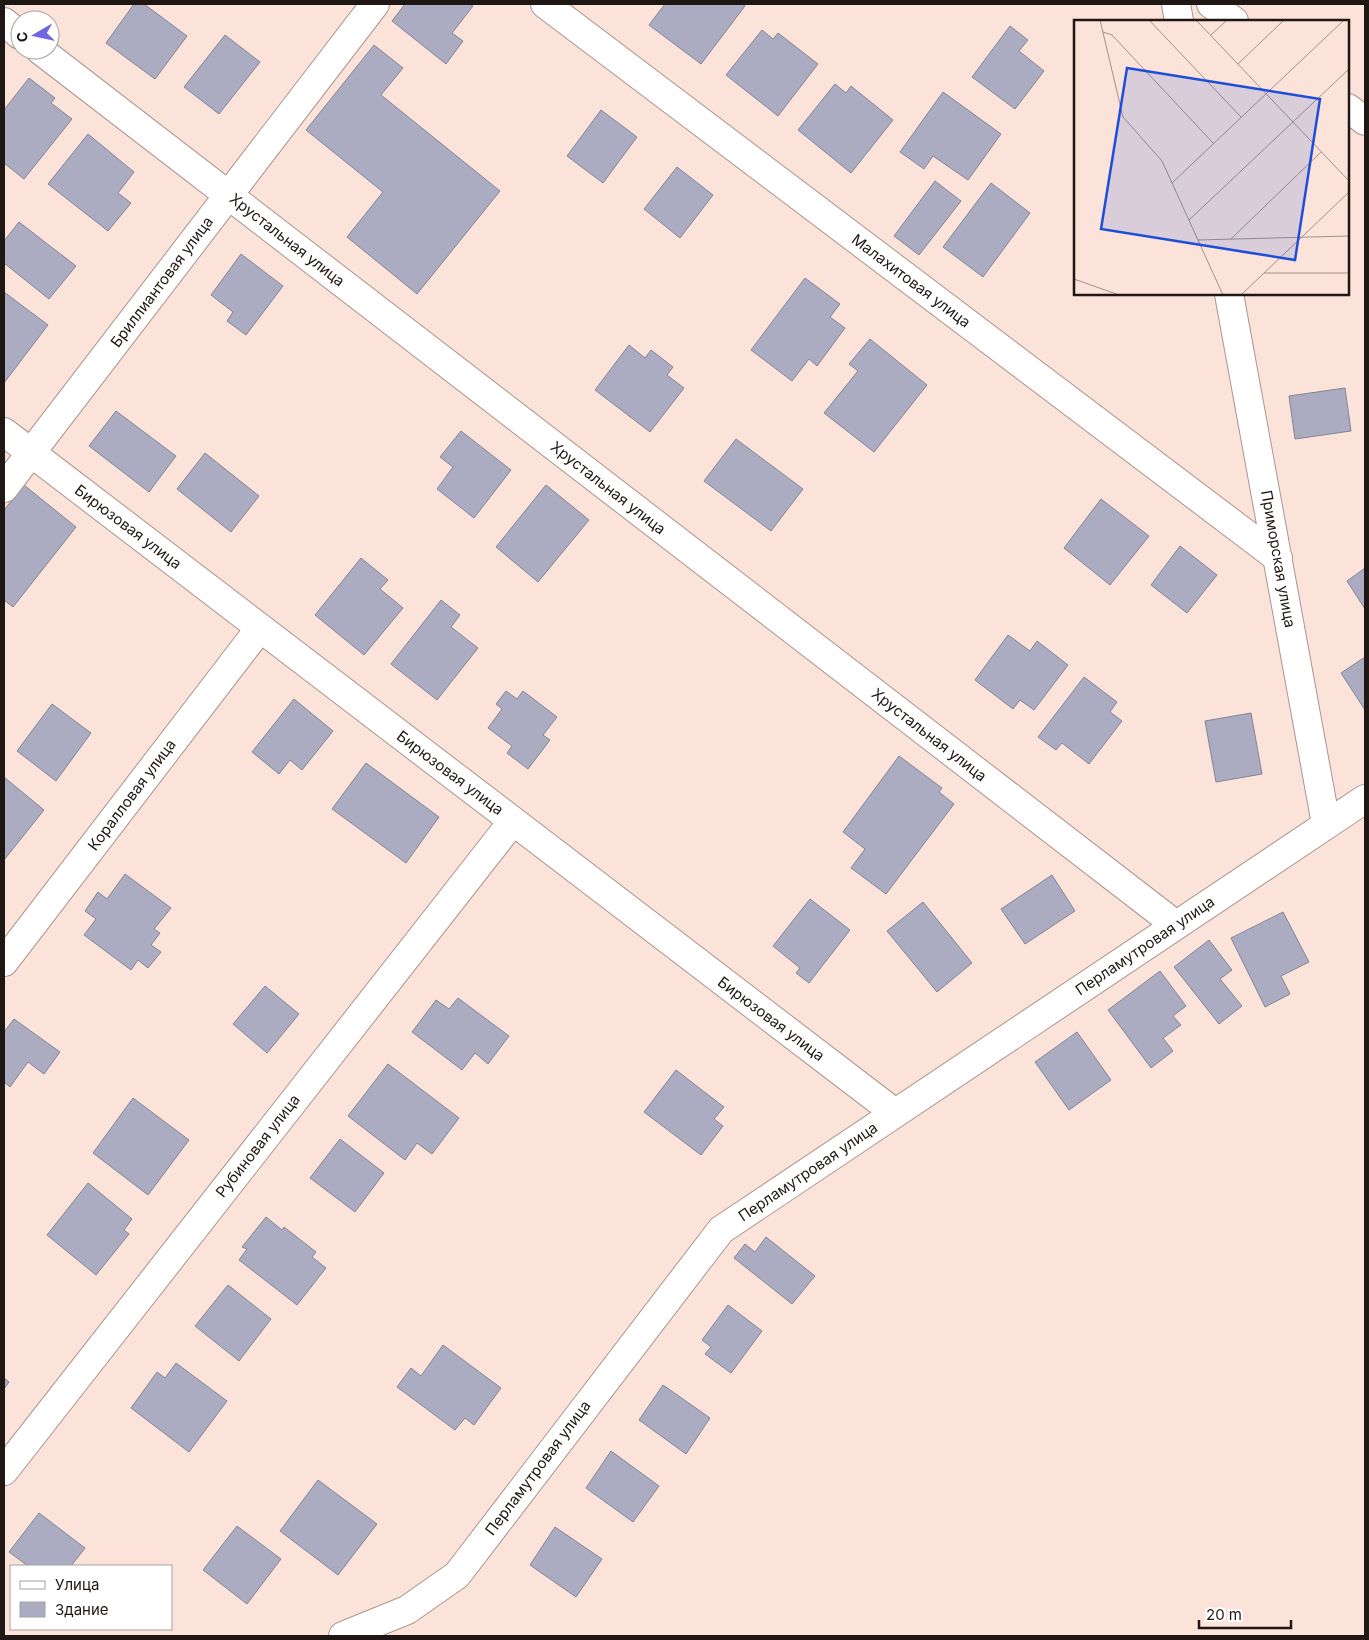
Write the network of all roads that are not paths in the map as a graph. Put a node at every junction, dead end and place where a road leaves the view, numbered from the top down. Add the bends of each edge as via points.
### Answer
1 (375, 4) edge
2 (545, 4) edge
3 (1176, 4) edge
4 (1211, 4) edge
5 (1179, 20) edge
6 (1233, 20) edge
7 (53, 60) edge
8 (1349, 109) edge
9 (1365, 122) edge
10 (228, 196) junction
11 (1229, 295) edge
12 (4, 432) edge
13 (31, 453) junction
14 (4, 488) edge
15 (1278, 558) junction
16 (260, 628) junction
17 (1365, 799) edge
18 (512, 821) junction
19 (1326, 824) junction
20 (1176, 925) junction
21 (4, 962) edge
22 (895, 1113) junction
23 (4, 1471) edge
24 (343, 1636) edge

1 - 10 street, Бриллиантовая улица
2 - 15 street, Малахитовая улица
3 - 5 street
4 - 6 street
7 - 10 street, Хрустальная улица
8 - 9 street
10 - 13 street, Бриллиантовая улица
10 - 20 street, Хрустальная улица
11 - 15 street, Приморская улица
12 - 13 street, Бирюзовая улица
13 - 14 street, Бриллиантовая улица
13 - 16 street, Бирюзовая улица
15 - 19 street, Приморская улица
16 - 18 street, Бирюзовая улица
16 - 21 street, Коралловая улица
17 - 19 street, Перламутровая улица
18 - 22 street, Бирюзовая улица
18 - 23 street, Рубиновая улица
19 - 20 street, Перламутровая улица
20 - 22 street, Перламутровая улица
22 - 24 street, Перламутровая улица via 721,1230 457,1575 407,1610

